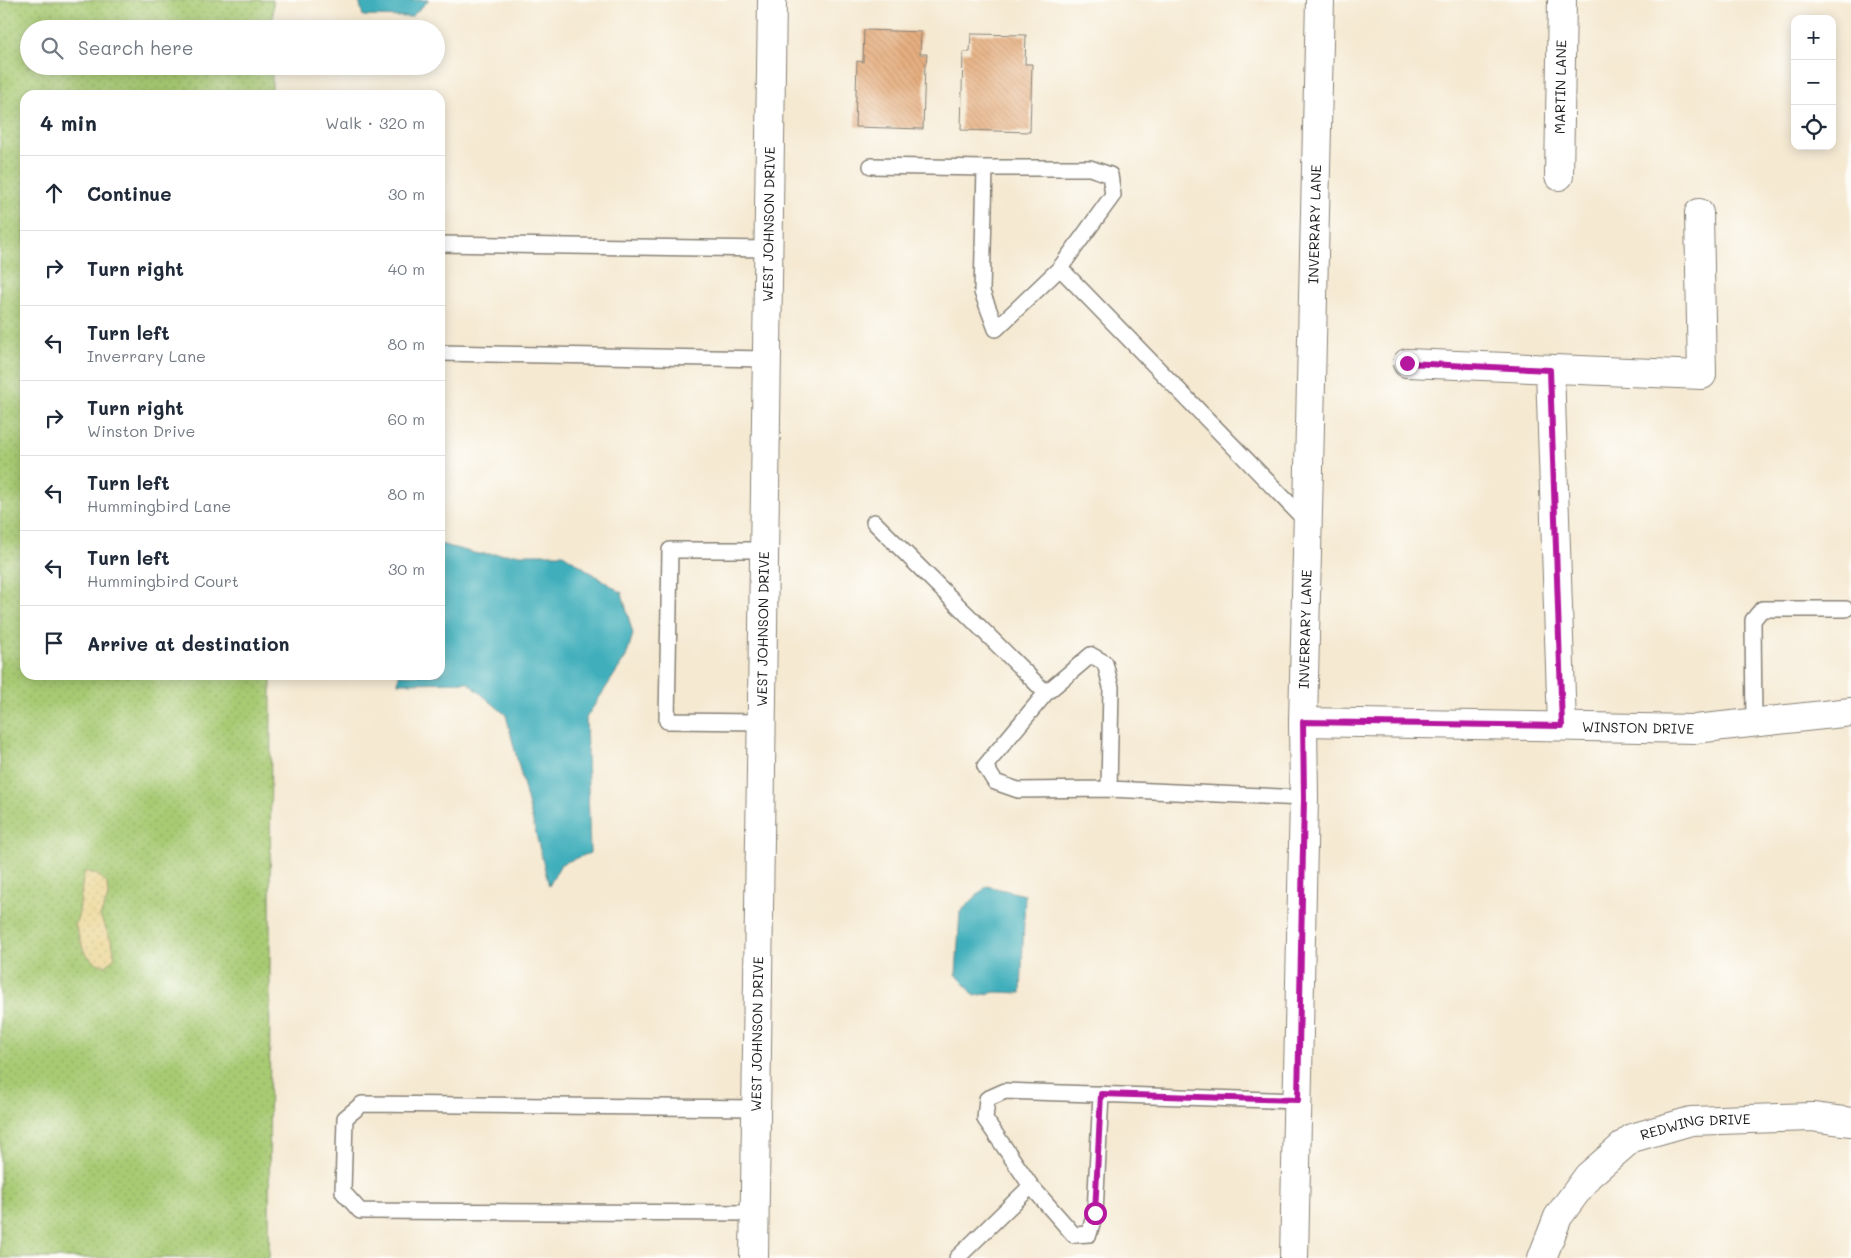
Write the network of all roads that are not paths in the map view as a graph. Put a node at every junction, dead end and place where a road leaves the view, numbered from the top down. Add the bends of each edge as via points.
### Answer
1 (772, 0) edge
2 (1320, 0) edge
3 (1562, 0) edge
4 (871, 166) dead end
5 (985, 168) junction
6 (1559, 176) dead end
7 (1699, 213) dead end
8 (445, 244) edge
9 (768, 250) junction
10 (1060, 268) junction
11 (445, 353) edge
12 (767, 359) junction
13 (1407, 363) dead end
14 (1550, 370) junction
15 (874, 522) dead end
16 (1309, 524) junction
17 (764, 550) junction
18 (1846, 609) dead end
19 (1046, 693) junction
20 (1851, 712) edge
21 (762, 722) junction
22 (1303, 722) junction
23 (1754, 723) junction
24 (1562, 726) junction
25 (1109, 789) junction
26 (1304, 798) junction
27 (1101, 1094) junction
28 (1298, 1100) junction
29 (756, 1108) junction
30 (1851, 1122) edge
31 (1031, 1186) junction
32 (754, 1213) junction
33 (754, 1258) edge
34 (957, 1258) edge
35 (1294, 1258) edge
36 (1542, 1258) edge

1 - 9 street, WEST JOHNSON DRIVE
2 - 16 street, INVERRARY LANE
3 - 6 street, MARTIN LANE
4 - 5 lane
5 - 10 lane via 1090,168 1110,175 1113,195
5 - 10 lane via 982,292 996,329
7 - 14 street via 1702,375
8 - 9 lane
9 - 12 street, WEST JOHNSON DRIVE
10 - 16 lane
11 - 12 lane
12 - 17 street, WEST JOHNSON DRIVE
13 - 14 street
14 - 24 street
15 - 19 lane
16 - 22 street, INVERRARY LANE
17 - 21 street, WEST JOHNSON DRIVE
17 - 21 lane via 670,550 667,711 667,721
18 - 23 lane via 1762,609 1753,620
19 - 25 lane via 1091,655 1105,663 1111,687
19 - 25 lane via 985,766 995,782 1018,790
20 - 23 street, WINSTON DRIVE
21 - 29 street, WEST JOHNSON DRIVE
22 - 24 street, WINSTON DRIVE
22 - 26 street, INVERRARY LANE
23 - 24 street, WINSTON DRIVE via 1696,729
25 - 26 lane
26 - 28 street, INVERRARY LANE
27 - 28 lane
27 - 31 lane via 1005,1091 987,1099 986,1119
27 - 31 lane via 1095,1213 1088,1234 1074,1235
28 - 35 street, INVERRARY LANE
29 - 32 street, WEST JOHNSON DRIVE
29 - 32 lane via 362,1104 345,1118 344,1192 360,1211
30 - 36 street, REDWING DRIVE via 1812,1117 1691,1121 1632,1138 1588,1176 1558,1217
31 - 34 lane
32 - 33 street, WEST JOHNSON DRIVE

